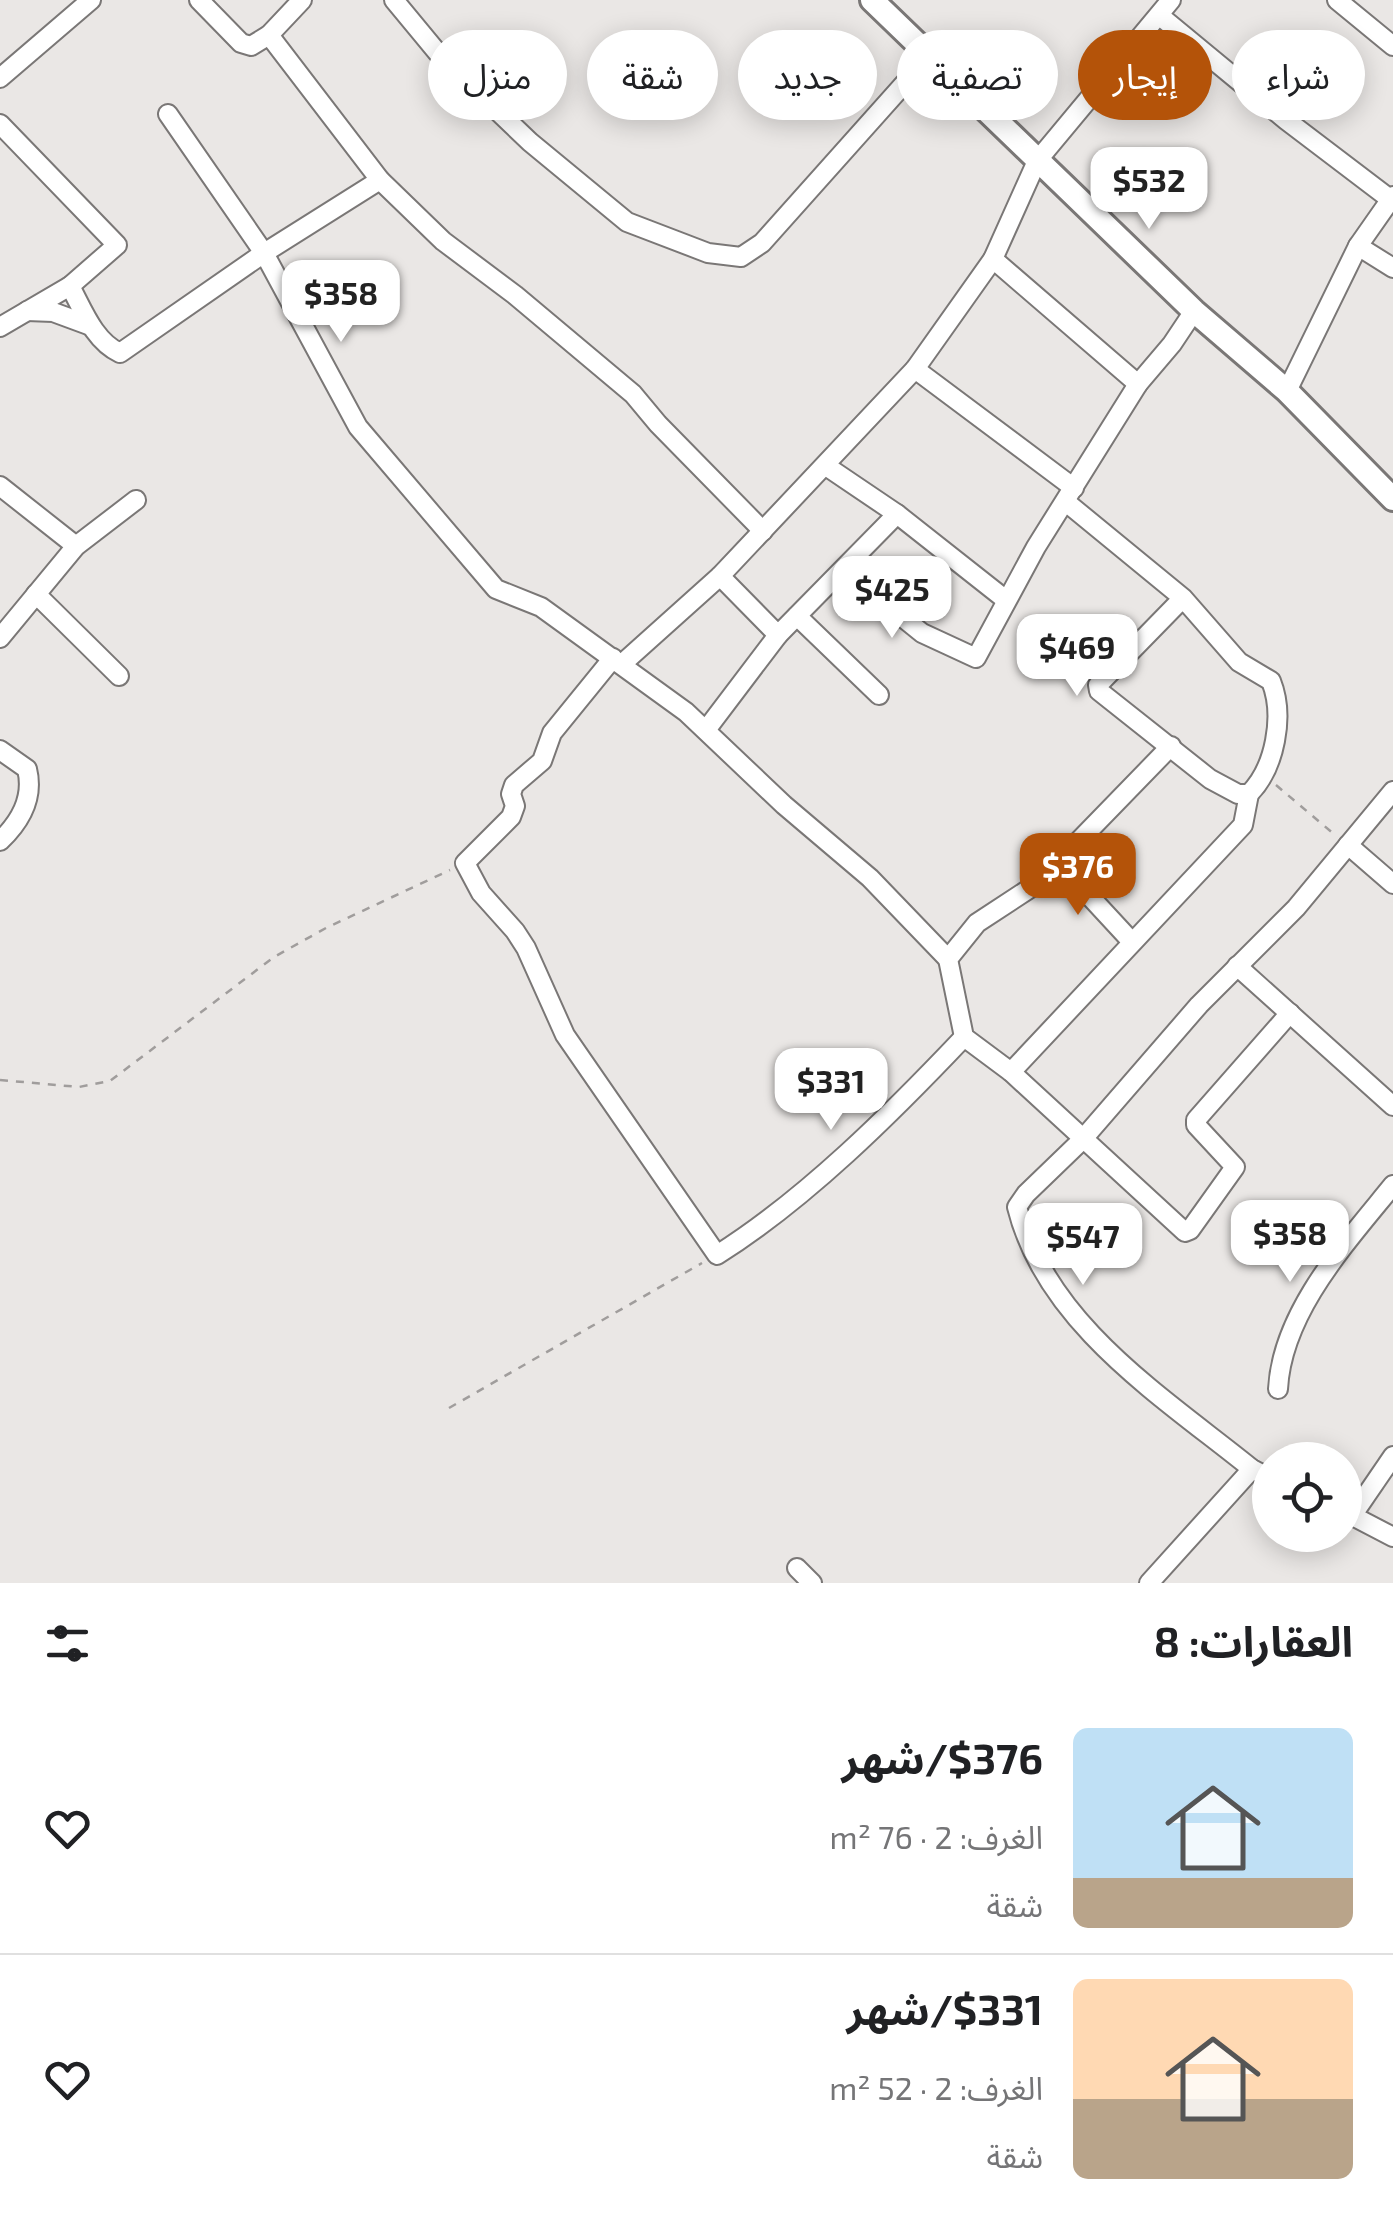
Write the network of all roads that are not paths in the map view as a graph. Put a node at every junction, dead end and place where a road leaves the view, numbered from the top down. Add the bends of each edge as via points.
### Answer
1 (91, 0) edge
2 (200, 0) edge
3 (302, 0) edge
4 (394, 0) edge
5 (872, 0) edge
6 (1337, 0) edge
7 (1166, 8) edge
8 (903, 30) edge
9 (269, 34) junction
10 (1393, 46) edge
11 (0, 78) edge
12 (897, 93) edge
13 (168, 114) dead end
14 (995, 120) edge
15 (0, 124) edge
16 (1037, 161) junction
17 (380, 180) junction
18 (1392, 197) edge
19 (1358, 246) junction
20 (264, 253) junction
21 (993, 259) junction
22 (1393, 268) edge
23 (70, 286) junction
24 (26, 311) junction
25 (1194, 311) junction
26 (0, 326) edge
27 (91, 326) junction
28 (915, 369) junction
29 (1138, 384) junction
30 (1286, 391) junction
31 (826, 466) junction
32 (0, 486) edge
33 (1070, 495) junction
34 (1392, 496) edge
35 (136, 500) dead end
36 (896, 514) junction
37 (762, 531) junction
38 (76, 546) junction
39 (844, 570) junction
40 (720, 576) junction
41 (36, 594) junction
42 (1183, 598) junction
43 (1006, 600) junction
44 (797, 616) junction
45 (778, 635) junction
46 (0, 638) edge
47 (618, 661) junction
48 (119, 676) dead end
49 (878, 694) dead end
50 (706, 730) junction
51 (1171, 746) junction
52 (0, 750) edge
53 (1393, 791) edge
54 (1249, 794) junction
55 (0, 841) edge
56 (1348, 846) junction
57 (1058, 862) junction
58 (1393, 884) edge
59 (1132, 942) junction
60 (948, 959) junction
61 (1238, 966) junction
62 (1290, 1014) junction
63 (964, 1037) junction
64 (1010, 1072) junction
65 (1393, 1106) edge
66 (1082, 1140) junction
67 (1393, 1184) edge
68 (1278, 1389) dead end
69 (1393, 1456) edge
70 (1252, 1469) joint
71 (1362, 1496) edge
72 (1362, 1521) edge
73 (1393, 1537) edge
74 (797, 1568) dead end
75 (812, 1583) edge
76 (1148, 1583) edge

1 - 11 street
2 - 9 street via 246,46
3 - 9 street
4 - 12 street via 442,58 552,162 627,222 708,253 741,257 762,243
5 - 8 main road
6 - 10 street
7 - 16 street
7 - 18 street via 1286,120
9 - 17 street
13 - 20 street
14 - 16 main road
15 - 23 street via 117,246
16 - 21 street
16 - 25 main road
17 - 20 street
17 - 37 street via 444,241 634,394
18 - 19 street
19 - 22 street
19 - 30 street
20 - 27 street via 120,353
20 - 47 street via 358,427 496,589 541,607
21 - 28 street
21 - 29 street
23 - 24 street
23 - 27 street
24 - 26 street
24 - 27 street via 53,312
25 - 29 street
25 - 30 main road
28 - 31 street
28 - 33 street
29 - 33 street
30 - 34 main road
31 - 36 street
31 - 37 street
32 - 38 street
33 - 42 street
33 - 43 street
35 - 38 street
36 - 39 street
36 - 43 street
37 - 40 street
38 - 41 street
39 - 43 street via 922,633 974,658
39 - 44 street
40 - 45 street
40 - 47 street
41 - 46 street
41 - 48 street
42 - 51 street via 1098,685 1102,696
42 - 54 street via 1239,662 1271,681 1277,737
44 - 45 street
44 - 49 street
45 - 50 street
47 - 50 street
47 - 63 street via 552,733 542,761 512,788 511,817 465,862 526,948 565,1035 717,1255 754,1232 894,1110
50 - 60 street via 870,878
51 - 54 street via 1210,779
51 - 57 street
52 - 55 street via 28,768 31,785 26,806
53 - 56 street
54 - 59 street via 1243,825
56 - 58 street
56 - 61 street
57 - 59 street
57 - 60 street via 977,923
59 - 64 street
60 - 63 street
61 - 62 street
61 - 66 street
62 - 65 street
62 - 66 street via 1196,1120 1236,1168 1190,1230 1181,1231
63 - 64 street
64 - 66 street
66 - 70 street via 1017,1207 1048,1283 1118,1358
67 - 68 street via 1298,1316 1281,1356
69 - 71 street
70 - 76 street
72 - 73 street
74 - 75 street

